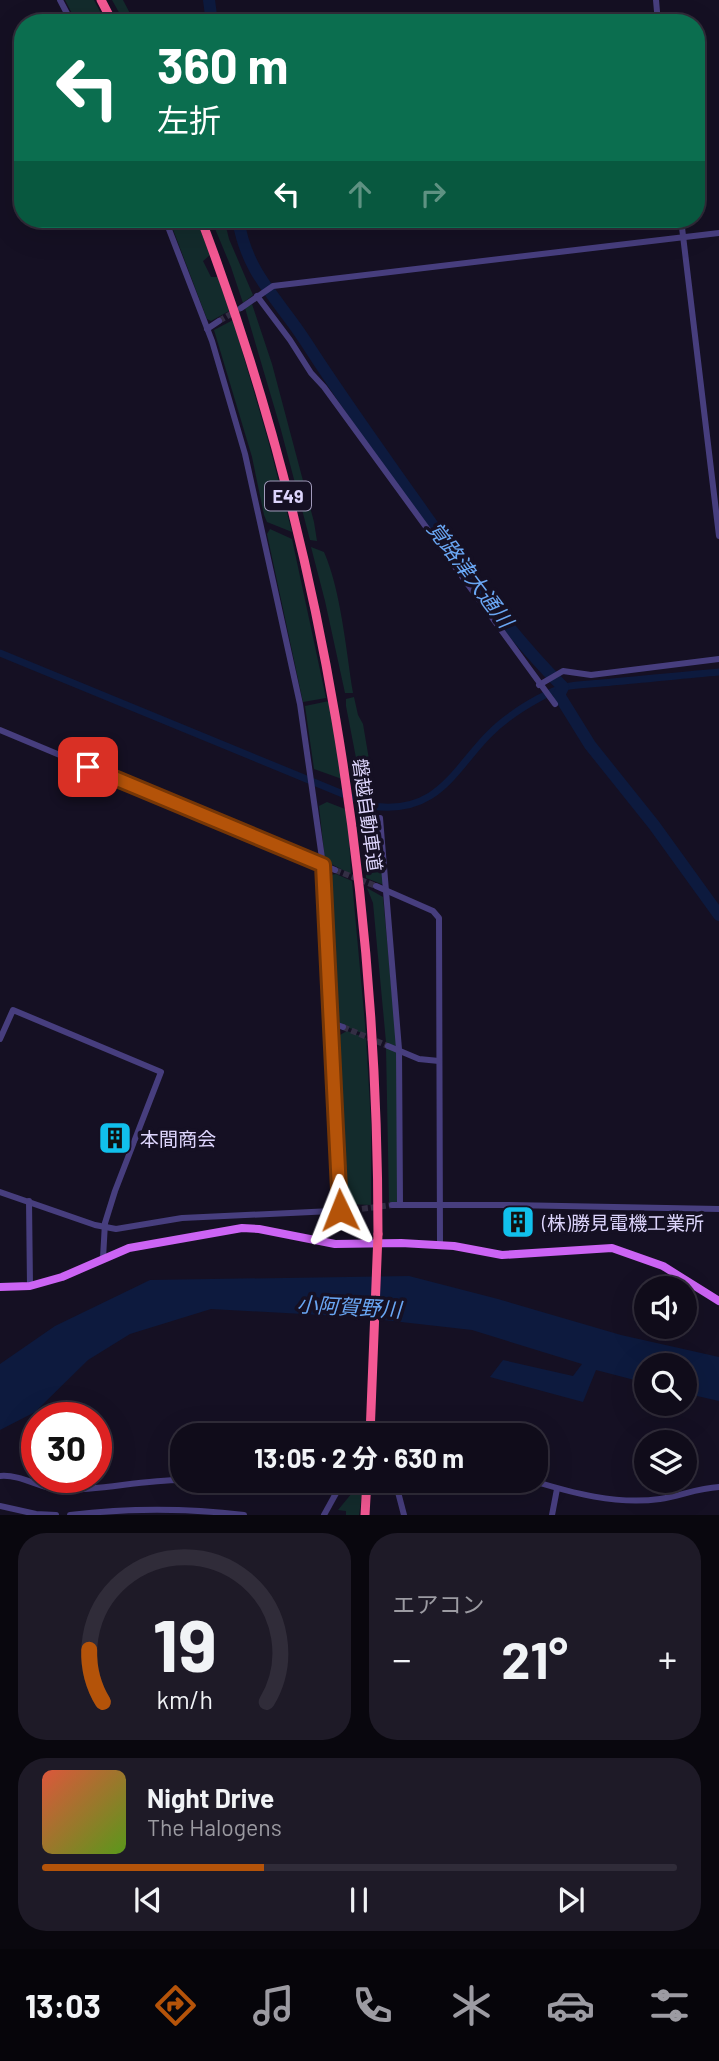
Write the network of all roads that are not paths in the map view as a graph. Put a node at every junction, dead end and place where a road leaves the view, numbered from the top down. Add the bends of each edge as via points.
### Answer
1 (168, 228) edge
2 (204, 228) edge
3 (682, 228) edge
4 (719, 233) edge
5 (683, 237) junction
6 (259, 295) junction
7 (241, 308) tunnel mouth
8 (219, 321) tunnel mouth
9 (207, 329) junction
10 (719, 536) edge
11 (719, 660) edge
12 (542, 686) junction
13 (555, 704) dead end
14 (0, 730) edge
15 (380, 818) dead end
16 (323, 865) junction
17 (335, 870) tunnel mouth
18 (376, 886) tunnel mouth
19 (388, 891) junction
20 (332, 1023) junction
21 (343, 1027) tunnel mouth
22 (0, 1039) edge
23 (388, 1046) tunnel mouth
24 (399, 1049) junction
25 (439, 1061) junction
26 (0, 1192) edge
27 (29, 1201) junction
28 (439, 1206) junction
29 (719, 1209) edge
30 (340, 1210) junction
31 (353, 1210) tunnel mouth
32 (105, 1228) junction
33 (440, 1246) junction
34 (103, 1258) junction
35 (30, 1286) junction
36 (0, 1287) edge
37 (719, 1301) edge
38 (370, 1423) edge
39 (0, 1476) edge
40 (170, 1481) edge
41 (548, 1486) edge
42 (719, 1487) edge
43 (557, 1489) junction
44 (336, 1493) edge
45 (366, 1493) edge
46 (398, 1493) edge
47 (0, 1506) edge
48 (128, 1512) edge
49 (56, 1515) edge
50 (71, 1515) edge
51 (244, 1515) edge
52 (324, 1515) edge
53 (365, 1515) edge
54 (404, 1515) edge
55 (552, 1515) edge

1 - 9 street
2 - 38 highway, 磐越自動車道 / E49, bridge via 247,352 298,534 351,813 374,1058 378,1234
3 - 5 street
4 - 5 street
5 - 6 street via 271,288
5 - 10 street
6 - 7 street
6 - 12 street
8 - 9 street
9 - 16 street via 262,523 300,704
11 - 12 street via 591,675 563,671
12 - 13 street
14 - 16 street
15 - 19 street
16 - 17 street
16 - 20 street
18 - 19 street
19 - 24 street
19 - 25 street via 439,918
20 - 21 street
20 - 30 street
22 - 32 street via 13,1010 161,1072
23 - 24 street
24 - 25 street via 419,1059
24 - 28 street via 396,1205
25 - 28 street
26 - 27 street
27 - 32 street
27 - 35 street
28 - 29 street
28 - 33 street
30 - 31 street
30 - 32 street via 182,1218
32 - 34 street
33 - 34 main road via 335,1244 242,1228 129,1248
33 - 37 main road via 517,1256 612,1248 663,1266
34 - 35 main road
35 - 36 main road
39 - 40 street via 60,1490
41 - 43 street
42 - 43 street via 640,1500 598,1498
43 - 55 street
44 - 52 street
45 - 53 highway, bridge
46 - 54 street
47 - 49 street
48 - 50 street
48 - 51 street

